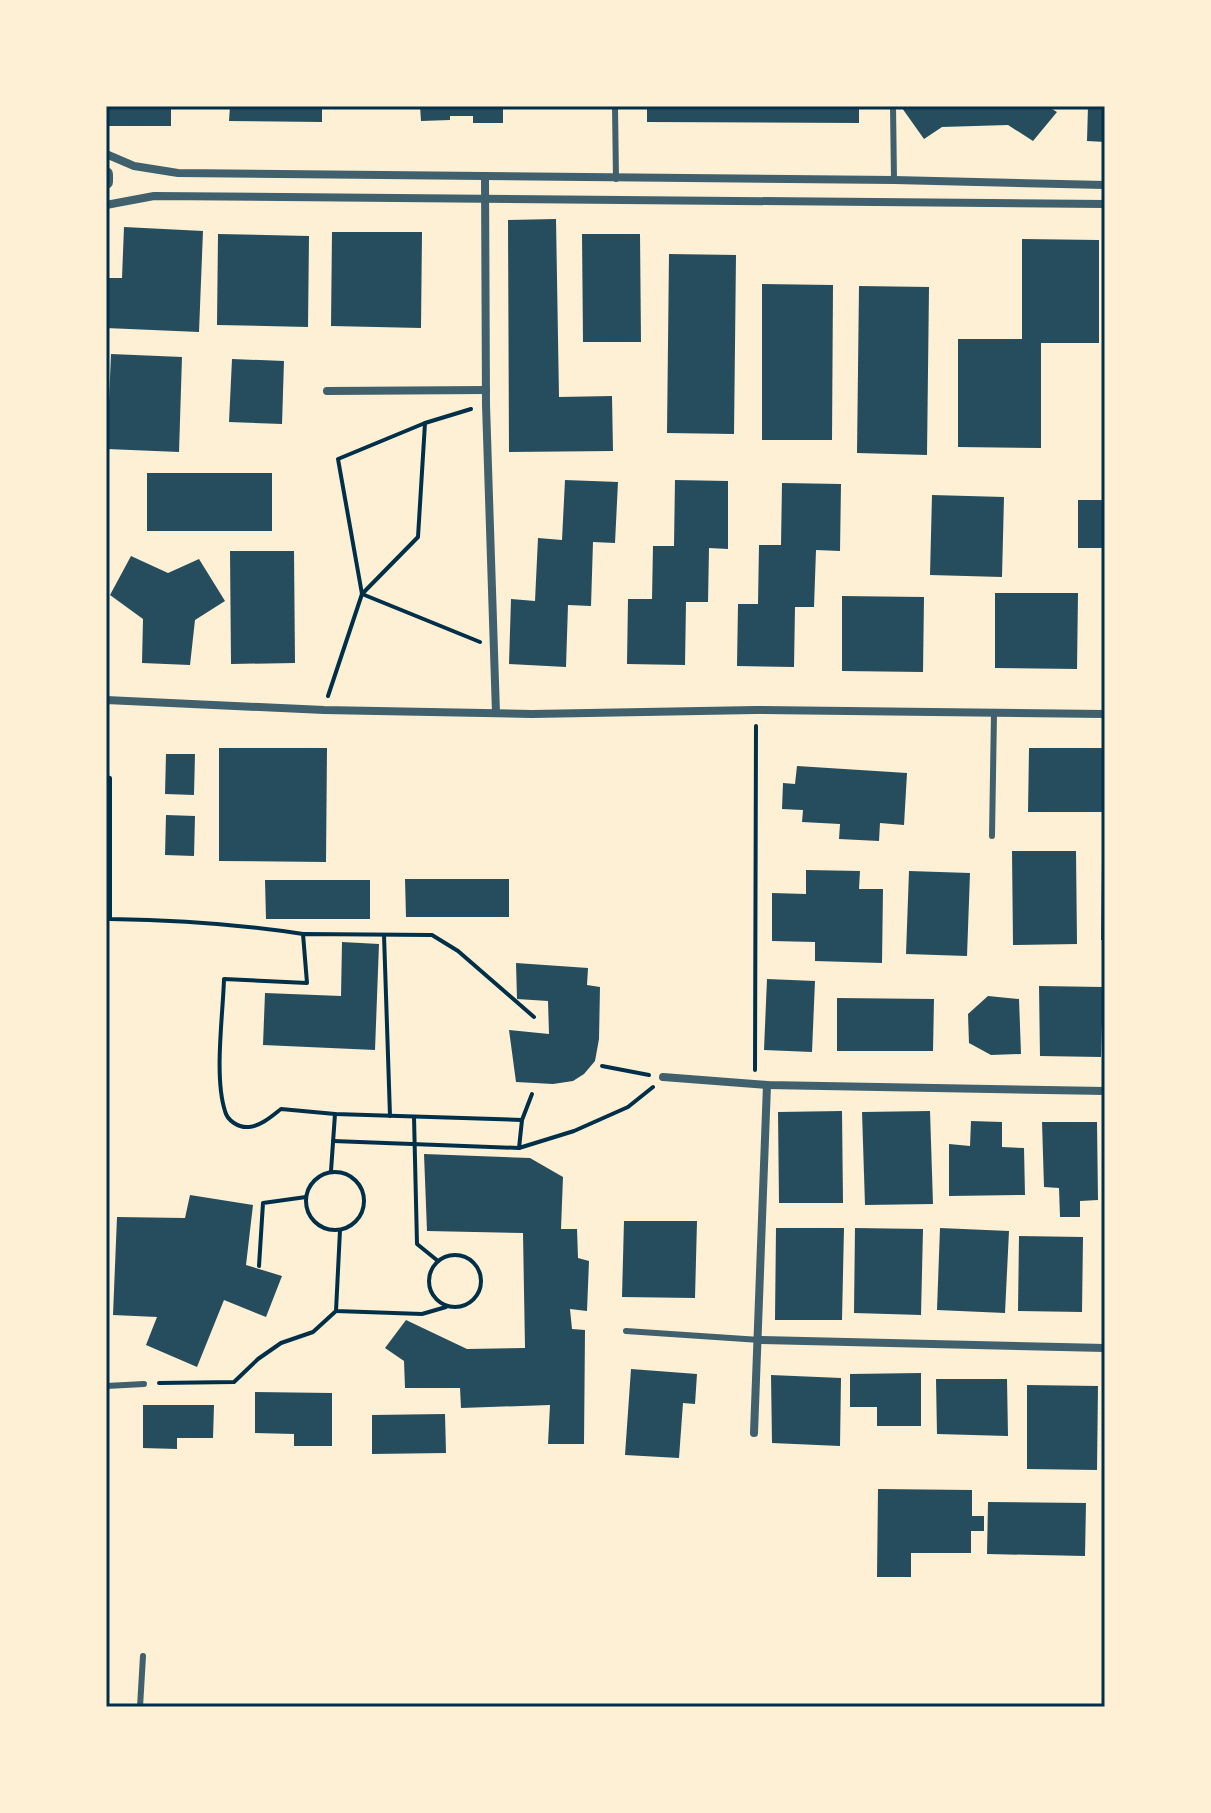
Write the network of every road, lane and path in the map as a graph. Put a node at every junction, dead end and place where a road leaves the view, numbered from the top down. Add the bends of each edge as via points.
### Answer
1 (615, 106) edge
2 (893, 106) edge
3 (106, 154) edge
4 (106, 174) edge
5 (485, 176) junction
6 (616, 179) junction
7 (894, 180) junction
8 (106, 182) edge
9 (1105, 185) edge
10 (486, 197) junction
11 (1105, 204) edge
12 (106, 205) edge
13 (486, 390) junction
14 (327, 391) dead end
15 (486, 405) junction
16 (425, 423) junction
17 (1105, 575) edge
18 (362, 594) junction
19 (495, 648) junction
20 (106, 700) edge
21 (324, 710) junction
22 (756, 710) junction
23 (496, 713) junction
24 (994, 713) junction
25 (1104, 714) edge
26 (106, 777) edge
27 (992, 836) dead end
28 (303, 934) junction
29 (384, 935) junction
30 (534, 1017) dead end
31 (602, 1066) dead end
32 (663, 1077) junction
33 (755, 1084) junction
34 (767, 1085) junction
35 (1105, 1091) edge
36 (532, 1094) dead end
37 (335, 1114) junction
38 (390, 1116) junction
39 (414, 1117) junction
40 (522, 1120) junction
41 (333, 1141) junction
42 (414, 1146) junction
43 (519, 1148) junction
44 (331, 1171) junction
45 (306, 1197) junction
46 (340, 1230) junction
47 (438, 1261) junction
48 (259, 1266) dead end
49 (446, 1307) junction
50 (336, 1311) junction
51 (626, 1331) dead end
52 (760, 1340) junction
53 (1105, 1348) edge
54 (144, 1384) joint
55 (106, 1386) edge
56 (754, 1433) dead end
57 (143, 1656) dead end
58 (140, 1707) edge

1 - 6 lane
2 - 7 lane
3 - 5 street via 134,166 178,173
4 - 8 street
5 - 6 street
5 - 10 street
6 - 7 street
7 - 9 street
10 - 11 street
10 - 12 street via 154,196
10 - 13 street
13 - 14 street
13 - 15 street
15 - 16 path
15 - 19 street
16 - 18 path via 418,537
16 - 18 path via 338,459
17 - 25 path
18 - 19 path
18 - 21 path
19 - 23 street
20 - 21 street
21 - 23 street
22 - 23 street
22 - 24 street
22 - 33 path
24 - 25 street
24 - 27 lane
26 - 28 path via 110,919
28 - 29 path
28 - 37 path via 307,983 224,979 220,1088 225,1114 236,1125 249,1127 281,1109
29 - 30 path via 432,935
29 - 38 path
31 - 32 path
32 - 33 street
32 - 43 path via 628,1107
33 - 34 street
34 - 35 street
34 - 52 street
36 - 40 path
37 - 38 path
37 - 41 path
38 - 39 path
39 - 40 path
39 - 42 path
40 - 43 path
41 - 42 path
41 - 44 path
42 - 43 path
42 - 47 path via 417,1244
44 - 45 path via 313,1181
44 - 46 path via 355,1179 365,1197 358,1220
45 - 46 path via 306,1207 318,1224
45 - 48 path via 263,1203
46 - 50 path
47 - 49 path via 428,1287
47 - 49 path via 463,1256 481,1276 471,1302
49 - 50 path via 422,1314
50 - 54 path via 313,1332 281,1343 258,1359 234,1382
51 - 52 lane
52 - 53 street
52 - 56 street
54 - 55 lane
57 - 58 lane

